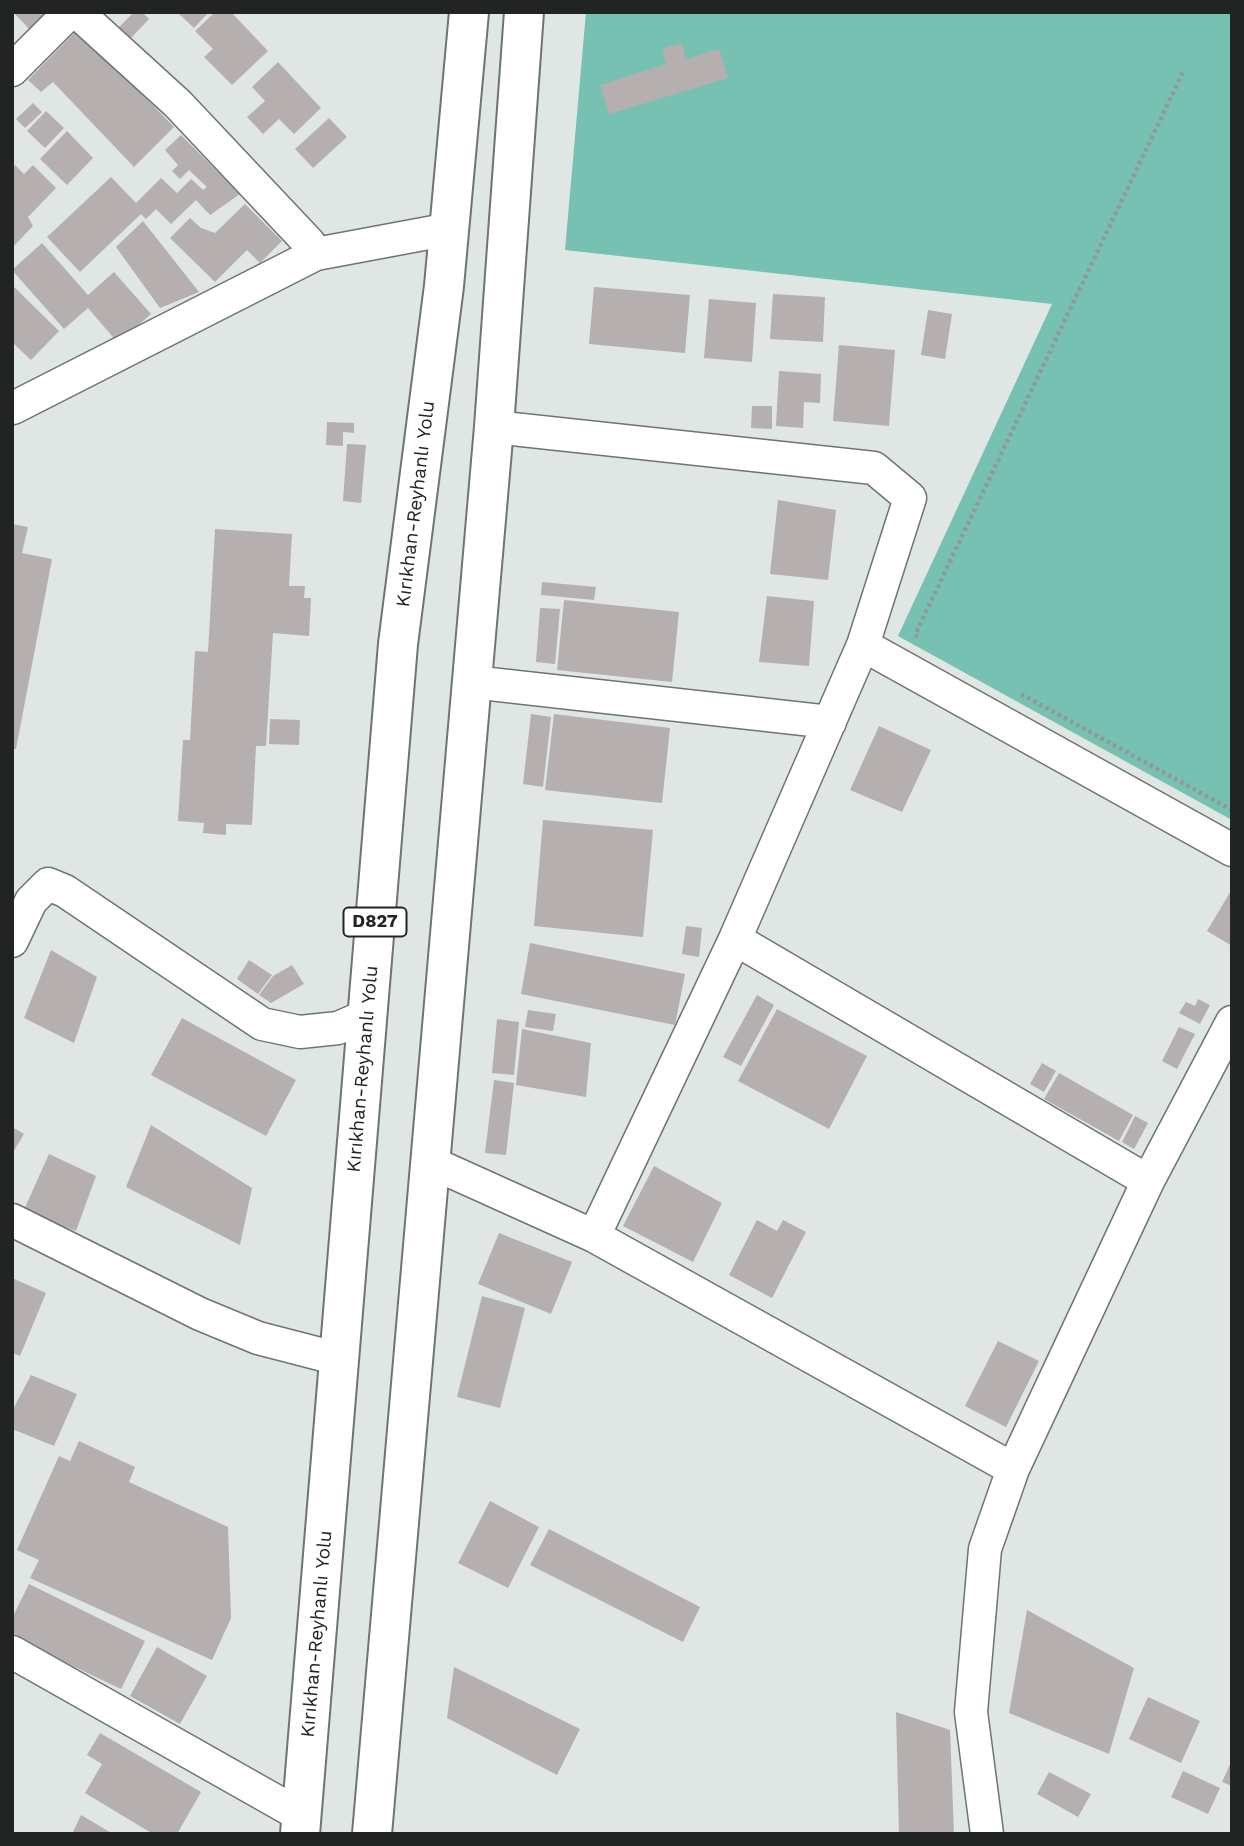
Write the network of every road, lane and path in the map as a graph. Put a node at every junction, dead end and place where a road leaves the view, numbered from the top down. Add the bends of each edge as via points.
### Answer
1 (70, 12) edge
2 (77, 12) edge
3 (469, 12) edge
4 (524, 12) edge
5 (12, 70) edge
6 (1183, 72) dead end
7 (450, 229) junction
8 (316, 254) junction
9 (12, 408) edge
10 (494, 427) junction
11 (927, 642) dead end
12 (863, 645) junction
13 (472, 682) junction
14 (1010, 688) dead end
15 (830, 722) junction
16 (1232, 810) edge
17 (1232, 850) edge
18 (735, 939) junction
19 (12, 940) edge
20 (368, 1015) junction
21 (1232, 1021) edge
22 (430, 1162) junction
23 (1148, 1181) junction
24 (12, 1220) edge
25 (594, 1236) junction
26 (339, 1359) junction
27 (1013, 1469) junction
28 (12, 1652) edge
29 (301, 1825) edge
30 (372, 1834) edge
31 (988, 1834) edge

1 - 5 street
2 - 8 street via 178,104
3 - 7 highway, Kırıkhan-Reyhanlı Yolu / D827
4 - 10 highway
6 - 11 path via 915,635
7 - 8 street
7 - 20 highway, Kırıkhan-Reyhanlı Yolu / D827 via 398,644
8 - 9 street
10 - 12 street via 874,468 910,498
10 - 13 highway
12 - 15 street
12 - 17 street
13 - 15 street
13 - 22 highway
14 - 16 path
15 - 18 street
18 - 23 street
18 - 25 street
19 - 20 street via 32,901 48,884 262,1024 300,1032 338,1028
20 - 26 highway, Kırıkhan-Reyhanlı Yolu / D827
21 - 23 street
22 - 25 street
22 - 30 highway
23 - 27 street
24 - 26 street via 200,1314 258,1338
25 - 27 street
26 - 29 highway, Kırıkhan-Reyhanlı Yolu / D827
27 - 31 street via 985,1549 971,1712
28 - 29 street

